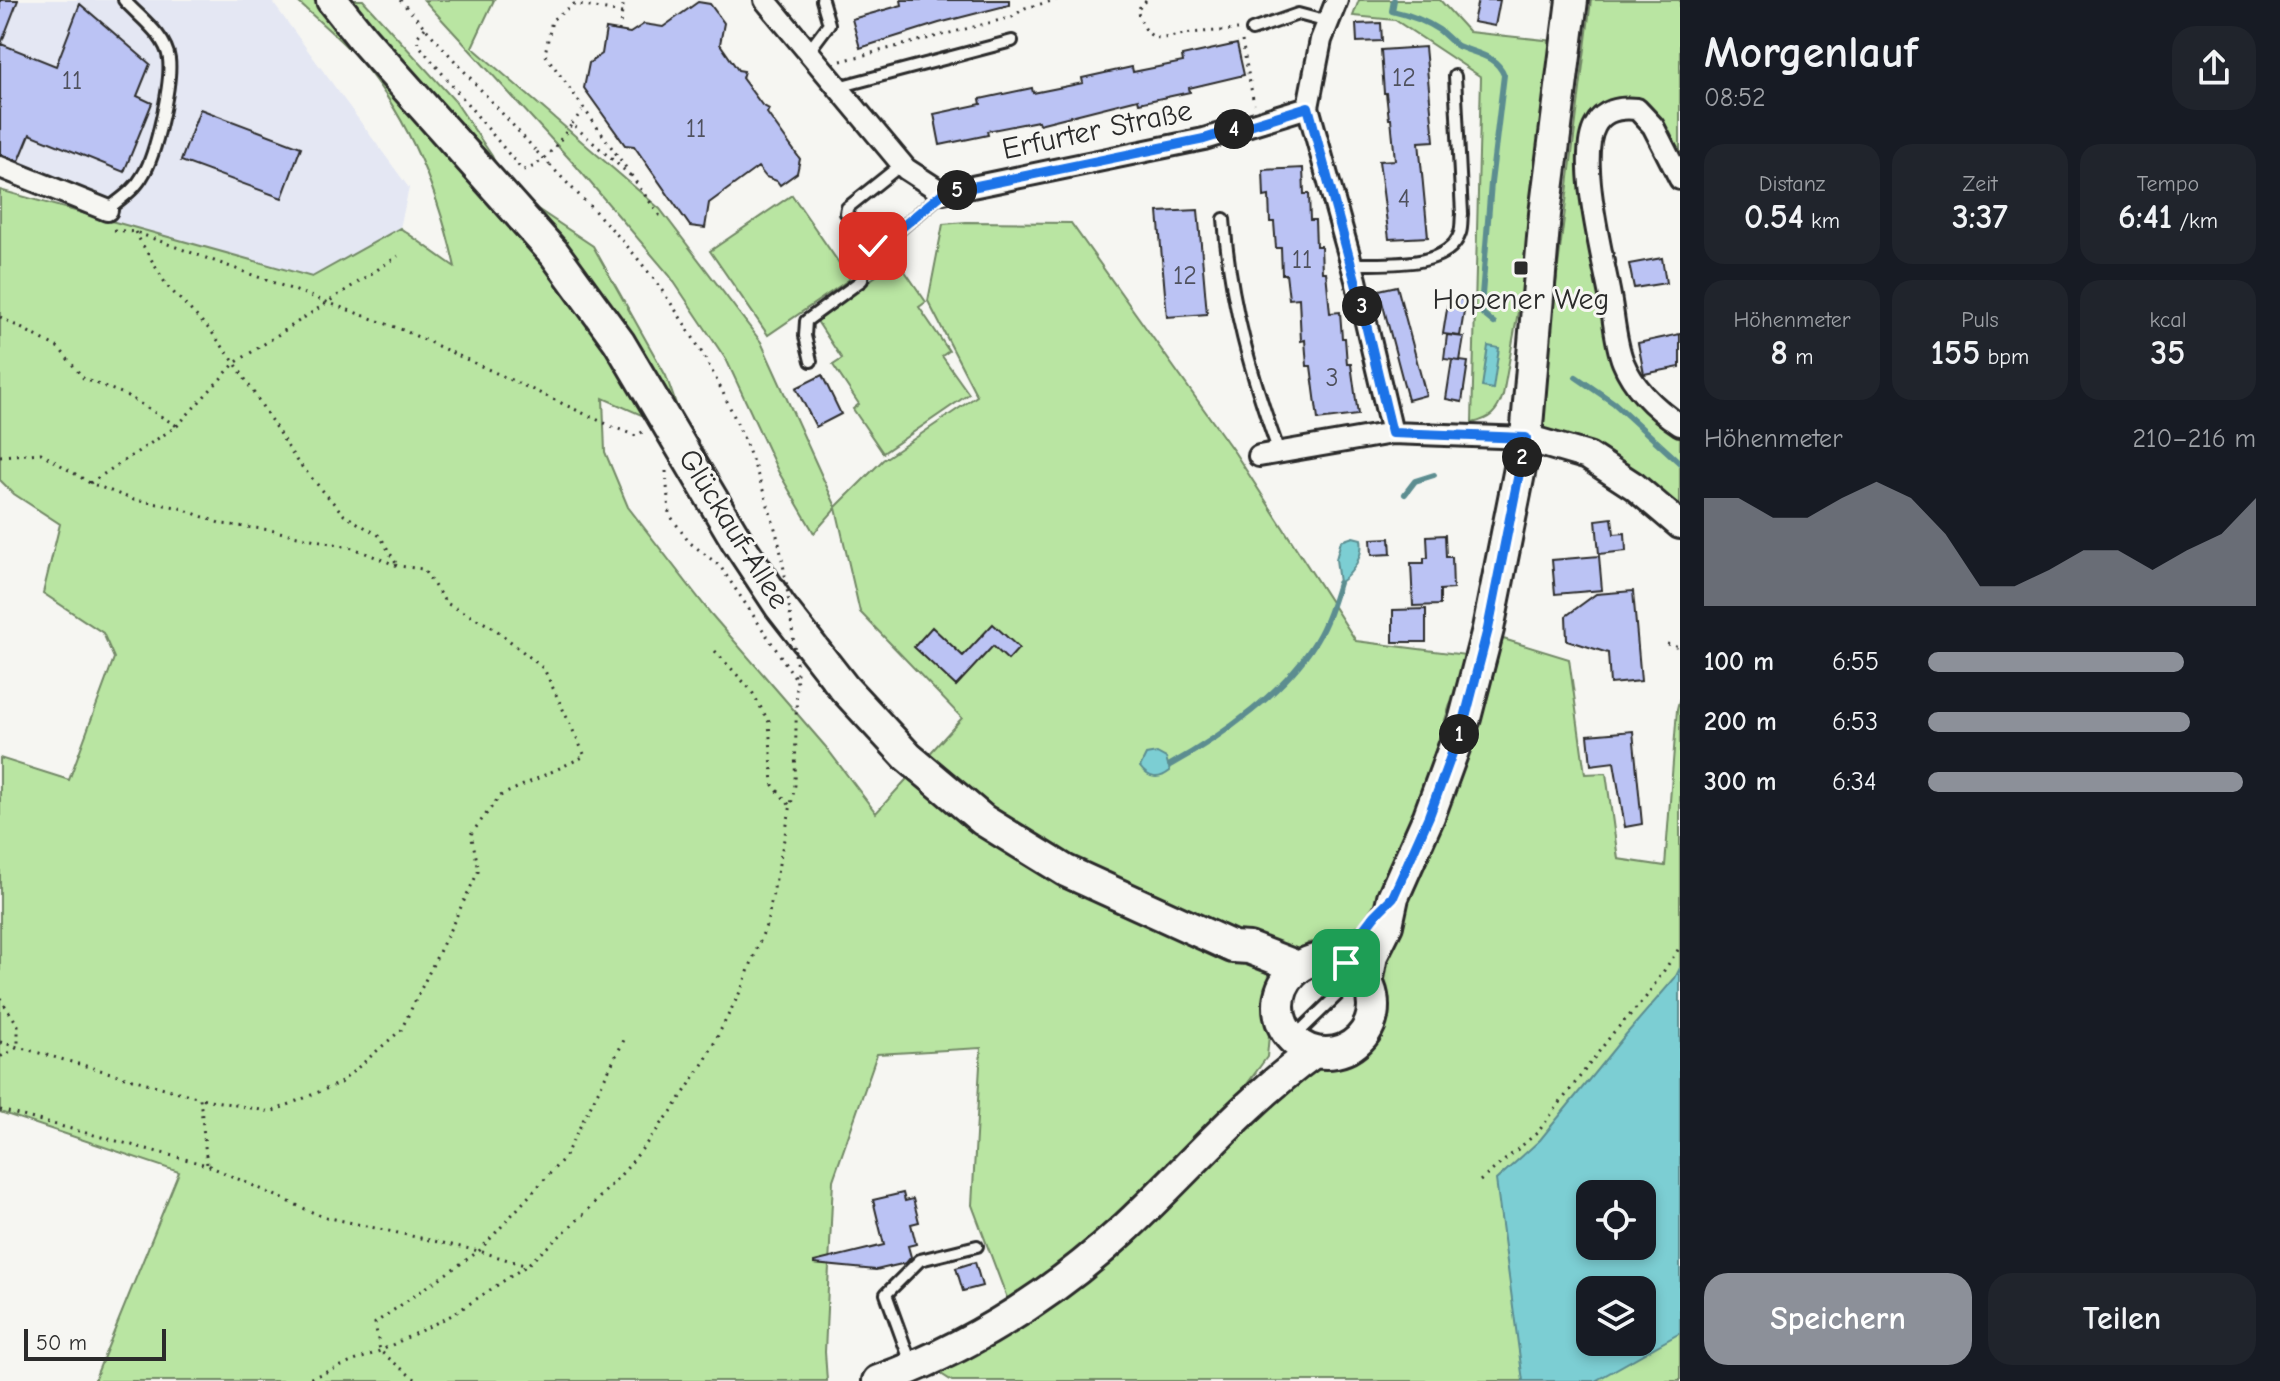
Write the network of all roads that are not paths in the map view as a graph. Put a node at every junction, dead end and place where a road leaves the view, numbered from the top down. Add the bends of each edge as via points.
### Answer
1 (124, 0) edge
2 (332, 0) edge
3 (765, 0) edge
4 (822, 0) edge
5 (1337, 0) edge
6 (1572, 0) edge
7 (1328, 22) junction
8 (1252, 30) dead end
9 (1012, 41) dead end
10 (814, 59) junction
11 (1455, 76) dead end
12 (838, 87) junction
13 (1308, 107) junction
14 (902, 164) junction
15 (0, 167) edge
16 (1680, 179) edge
17 (943, 193) junction
18 (108, 219) joint
19 (1224, 219) dead end
20 (877, 248) junction
21 (1351, 264) junction
22 (811, 361) dead end
23 (1680, 425) edge
24 (1392, 433) junction
25 (1526, 438) junction
26 (1269, 454) joint
27 (1680, 525) edge
28 (1393, 897) junction
29 (1233, 947) junction
30 (1329, 959) junction
31 (1298, 967) junction
32 (1364, 978) junction
33 (1280, 993) junction
34 (1296, 1039) junction
35 (977, 1246) dead end
36 (913, 1368) junction
37 (878, 1381) edge

1 - 18 lane via 155,31 169,58 165,102 144,175
2 - 29 main road, Glückauf-Allee via 554,253 619,342 780,606 844,688 908,757 983,820 1066,871
3 - 10 street
4 - 10 lane via 829,24
5 - 7 street
6 - 25 main road via 1545,214
7 - 8 lane via 1298,14
7 - 13 street
9 - 12 lane
10 - 12 street
11 - 21 lane via 1460,233 1438,258
12 - 14 street
13 - 17 street, Erfurter Straße via 1204,139
13 - 21 street
14 - 17 street
14 - 20 lane via 847,208
15 - 18 street
16 - 23 street via 1653,126 1637,109 1616,108 1599,119 1590,138 1591,190 1623,361 1645,396
17 - 20 lane
19 - 26 lane via 1227,270
20 - 22 lane via 863,266 862,280 806,321
21 - 24 street
24 - 25 street
24 - 26 street
25 - 27 street via 1588,456
25 - 28 main road via 1465,718
28 - 30 main road via 1352,945
28 - 32 main road
29 - 31 main road, Glückauf-Allee
29 - 33 main road, Glückauf-Allee
30 - 31 main road
30 - 32 main road via 1346,963
31 - 33 main road
32 - 34 lane
32 - 34 main road via 1372,1015 1356,1043 1336,1052
33 - 34 main road via 1279,1016
34 - 36 main road via 1258,1097 1121,1233 987,1332
35 - 36 lane via 920,1260 886,1294
36 - 37 main road

